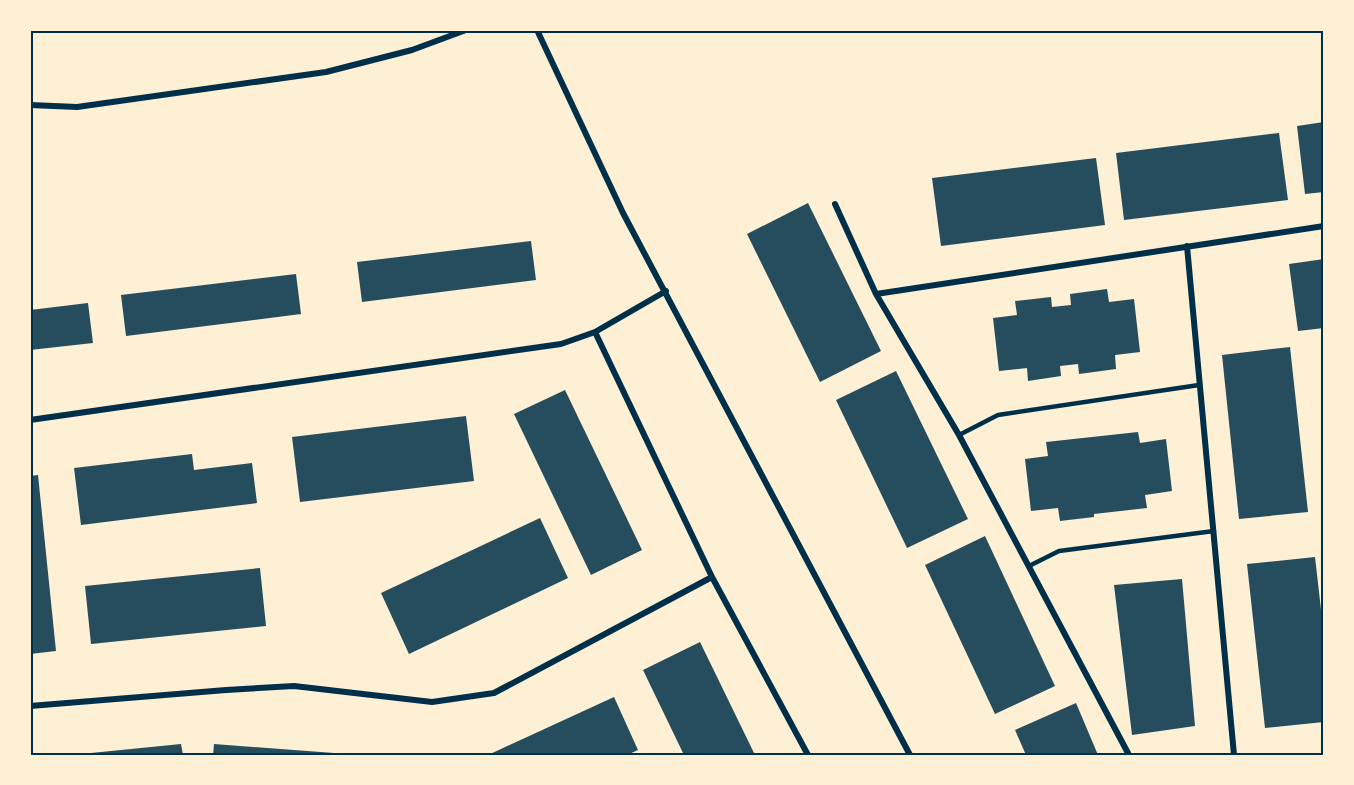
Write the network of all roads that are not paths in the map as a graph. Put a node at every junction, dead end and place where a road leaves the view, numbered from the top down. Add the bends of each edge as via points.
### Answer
1 (465, 30) edge
2 (537, 30) edge
3 (30, 105) edge
4 (835, 204) dead end
5 (1324, 226) edge
6 (1187, 246) junction
7 (666, 291) junction
8 (876, 294) junction
9 (595, 332) junction
10 (1199, 386) junction
11 (30, 420) edge
12 (959, 435) junction
13 (1214, 531) junction
14 (1029, 566) junction
15 (712, 578) junction
16 (30, 706) edge
17 (807, 755) edge
18 (910, 755) edge
19 (1129, 755) edge
20 (1234, 755) edge

1 - 3 street via 412,50 326,72 77,107
2 - 7 street via 623,213
4 - 8 street
5 - 6 street
6 - 8 street
6 - 10 street
7 - 9 street
7 - 18 street
8 - 12 street
9 - 11 street via 561,344
9 - 15 street
10 - 12 lane via 998,415
10 - 13 street
12 - 14 street
13 - 14 lane via 1059,551
13 - 20 street
14 - 19 street
15 - 16 street via 494,693 432,702 294,686
15 - 17 street

